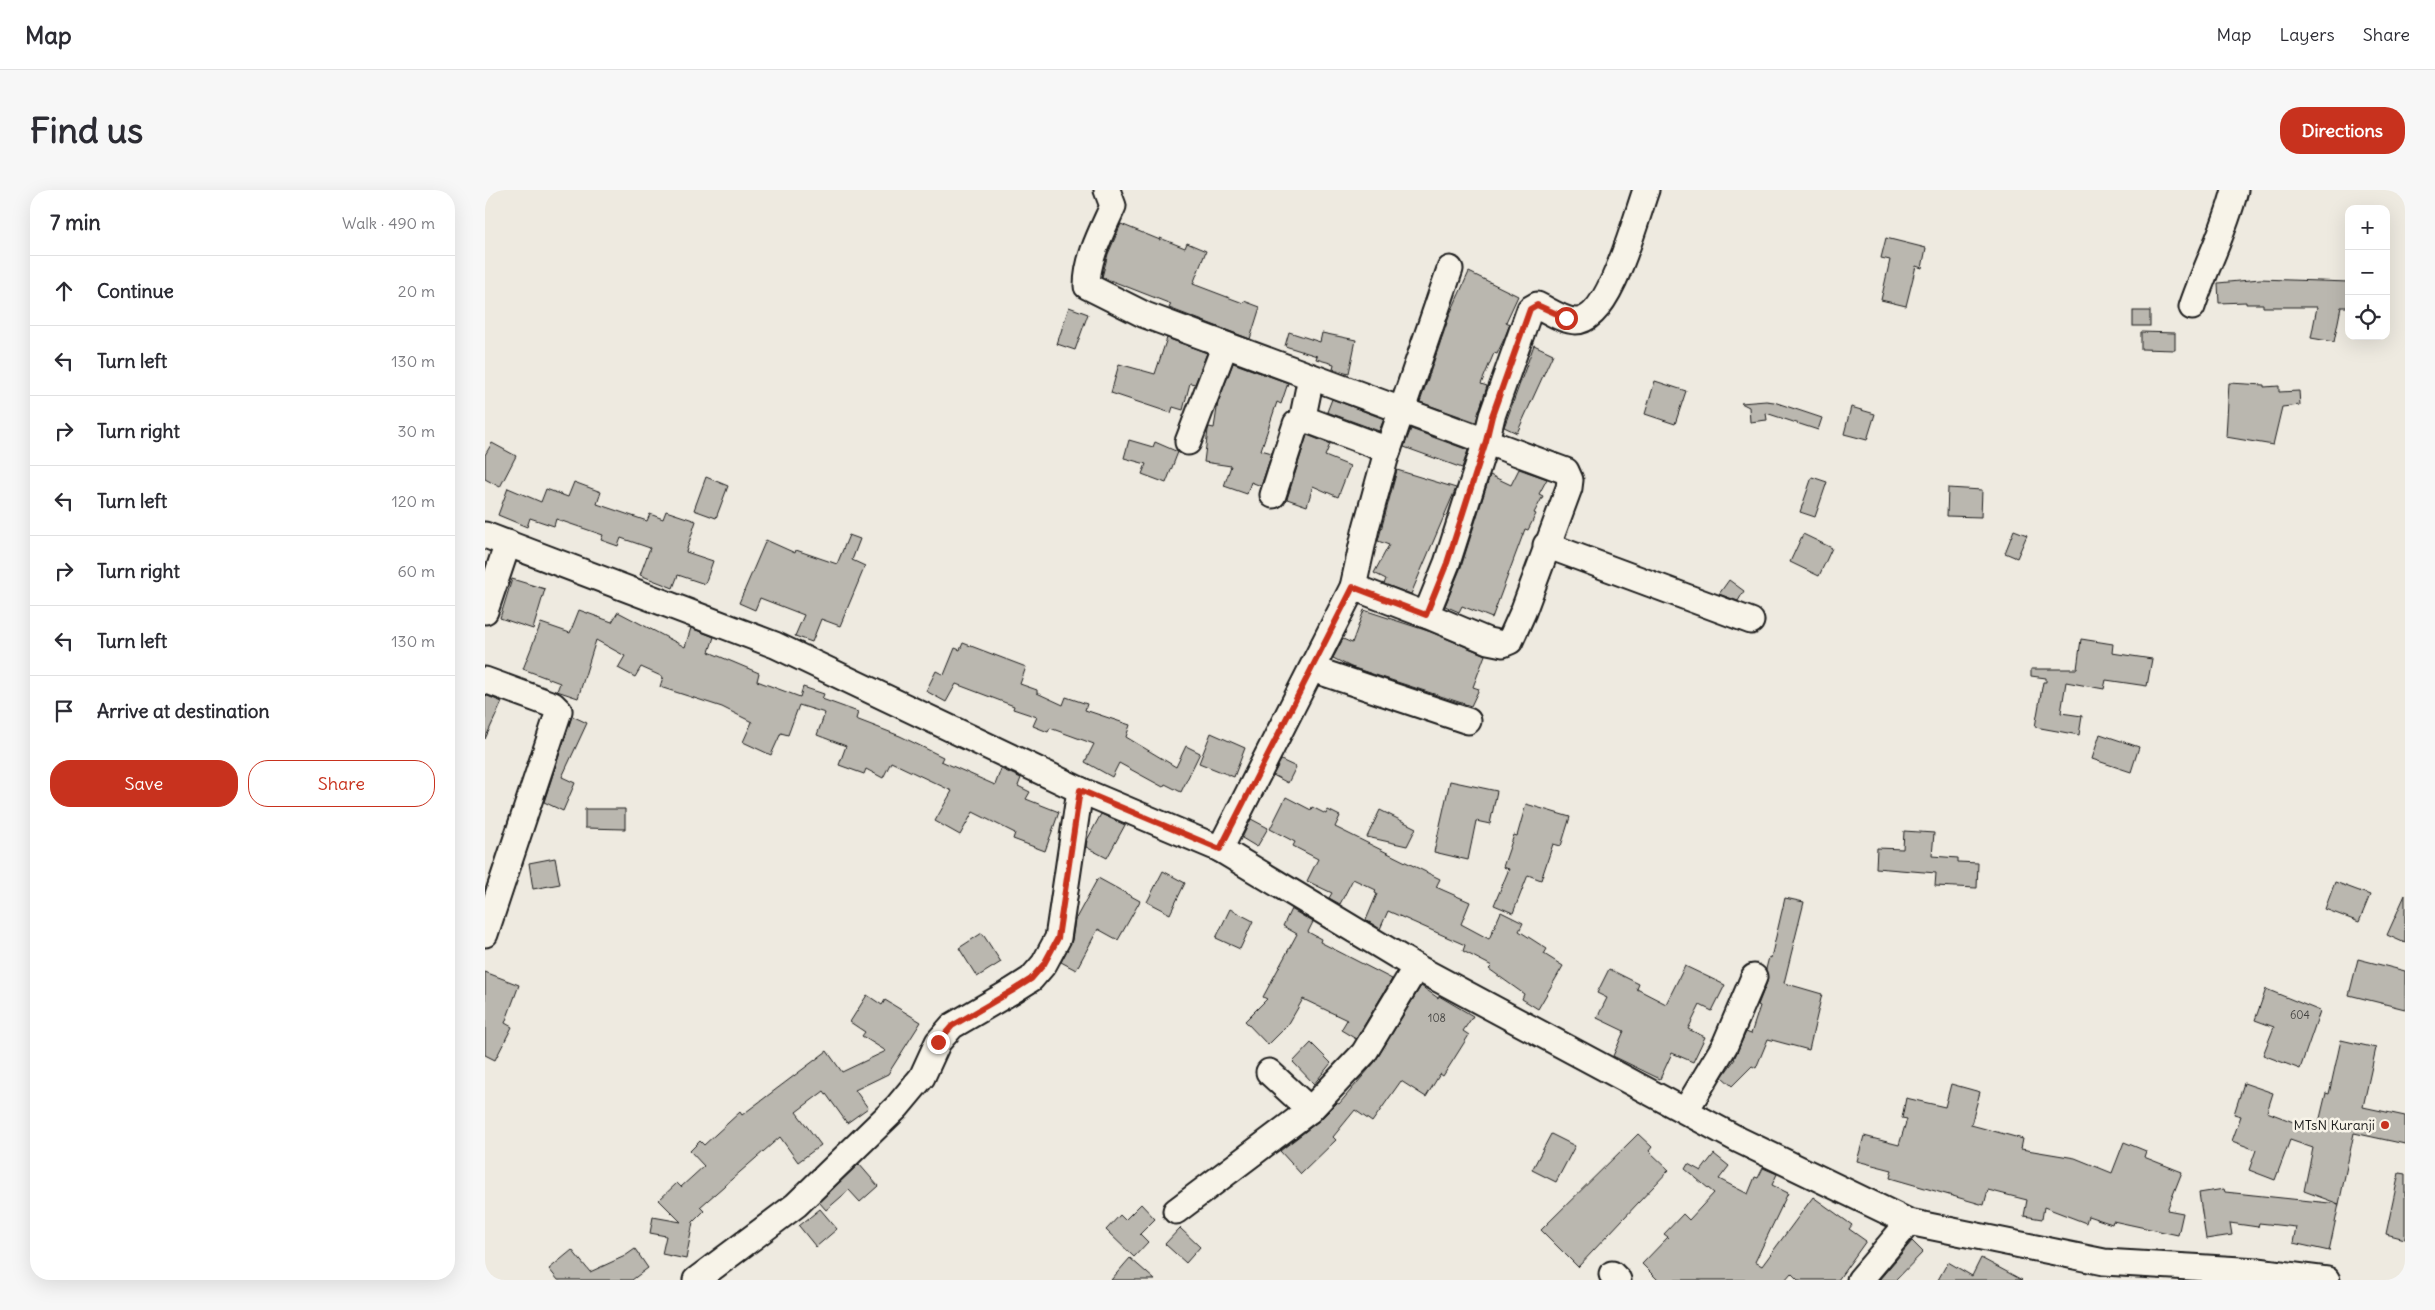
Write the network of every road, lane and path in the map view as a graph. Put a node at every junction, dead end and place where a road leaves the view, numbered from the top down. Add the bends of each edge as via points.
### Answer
1 (1107, 190) edge
2 (1646, 190) edge
3 (2235, 190) edge
4 (1449, 270) dead end
5 (2192, 308) dead end
6 (1225, 346) junction
7 (1311, 377) junction
8 (1403, 409) junction
9 (1301, 421) junction
10 (1486, 441) junction
11 (1189, 442) dead end
12 (1388, 450) junction
13 (1273, 495) dead end
14 (485, 535) edge
15 (508, 543) junction
16 (1547, 546) junction
17 (1353, 587) junction
18 (485, 611) edge
19 (1426, 615) junction
20 (1751, 621) dead end
21 (1311, 668) junction
22 (485, 680) edge
23 (1468, 721) dead end
24 (1080, 790) junction
25 (1220, 849) junction
26 (485, 934) edge
27 (1416, 967) junction
28 (1754, 977) dead end
29 (1269, 1072) dead end
30 (1310, 1110) junction
31 (1686, 1110) junction
32 (1176, 1211) dead end
33 (1909, 1222) junction
34 (2107, 1271) edge
35 (696, 1280) edge
36 (1859, 1280) edge
37 (2327, 1280) edge

1 - 6 street via 1113,206 1095,248 1087,286 1145,315
2 - 10 street via 1620,270 1600,305 1577,321 1537,305 1530,309
3 - 5 street via 2227,220 2205,268
4 - 8 street
6 - 7 street
6 - 11 street
7 - 8 street
7 - 9 street
8 - 10 street
8 - 12 street
9 - 12 street via 1310,421
9 - 13 street via 1296,424
10 - 16 street via 1566,471 1569,488
10 - 19 street via 1447,563
12 - 17 street
14 - 15 street
15 - 18 street
15 - 24 street via 775,645
16 - 19 street via 1510,641 1503,644 1488,641
16 - 20 street
17 - 19 street
17 - 21 street
21 - 23 street
21 - 25 street
22 - 26 street via 553,705 559,711
24 - 25 street
24 - 35 street via 1058,938 1044,964 1031,979 952,1026 938,1042 922,1077 897,1107 796,1205
25 - 27 street
27 - 30 street via 1364,1053
27 - 31 street
28 - 31 street via 1725,1045
29 - 30 street
30 - 32 street
31 - 33 street via 1739,1140
33 - 34 street
33 - 36 street
34 - 37 street via 2258,1271

